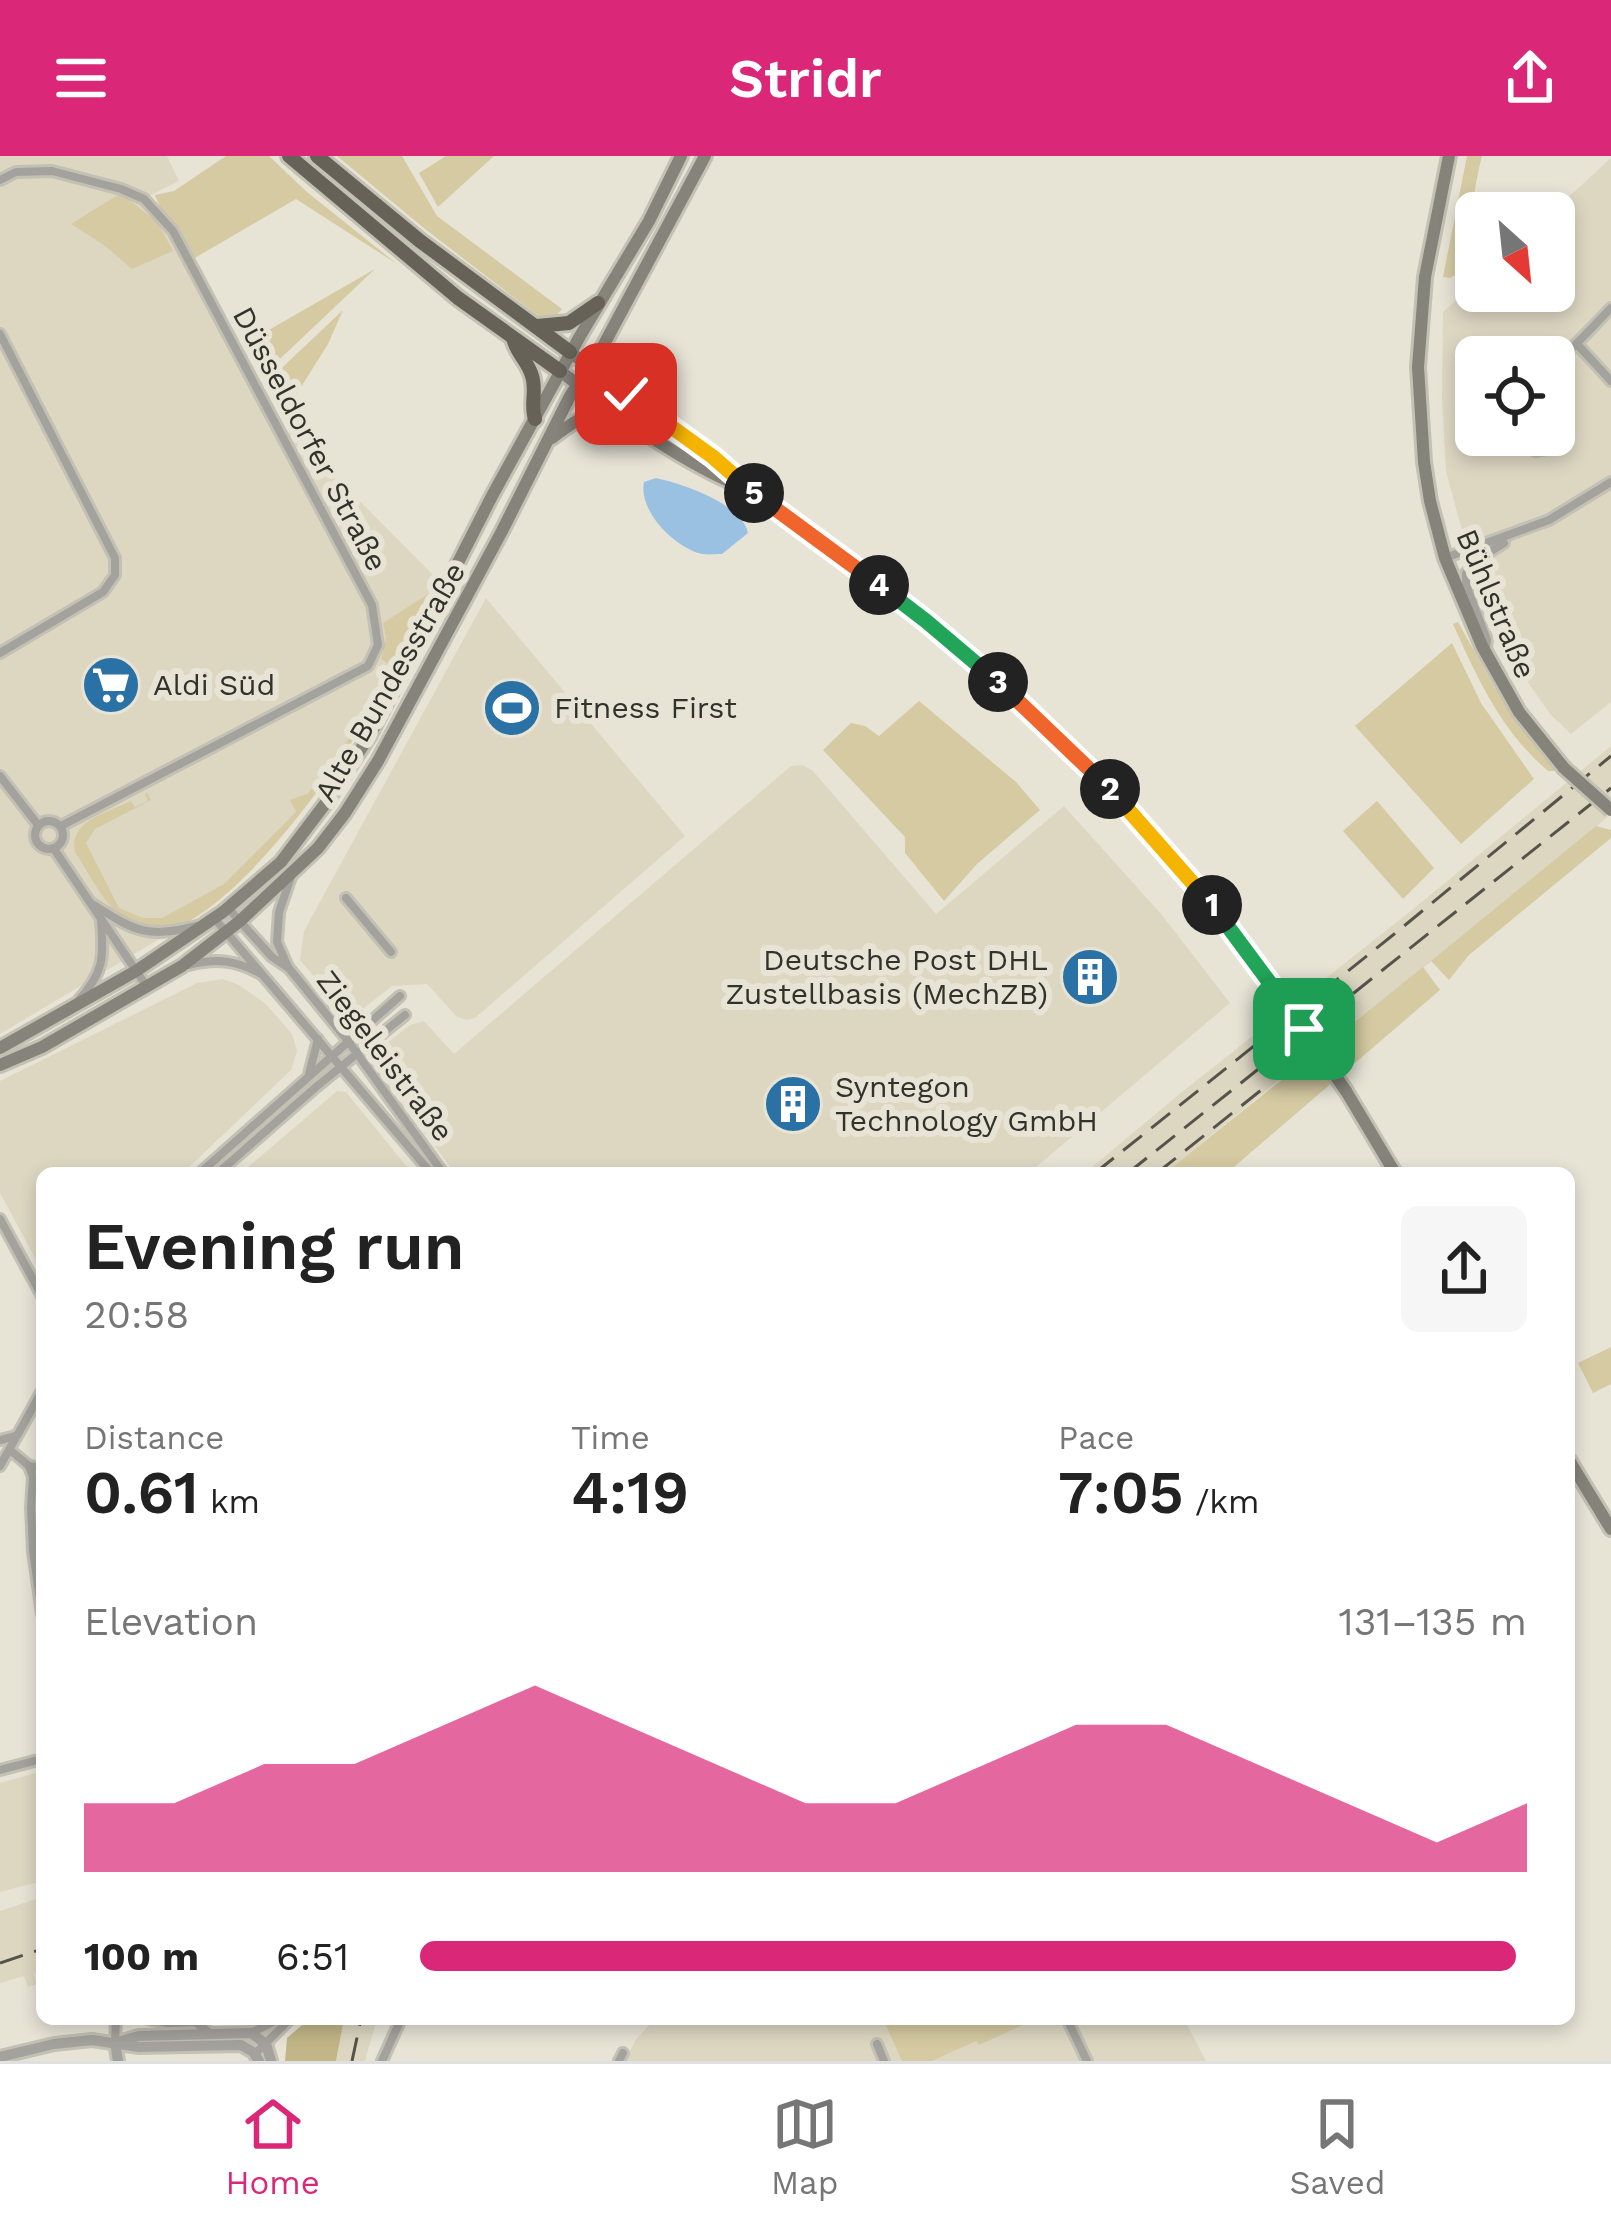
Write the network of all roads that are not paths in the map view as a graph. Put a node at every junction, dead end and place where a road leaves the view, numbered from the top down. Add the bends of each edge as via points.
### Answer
1 (289, 156) edge
2 (316, 156) edge
3 (681, 156) edge
4 (705, 156) edge
5 (1449, 156) edge
6 (0, 180) edge
7 (598, 303) junction
8 (1611, 308) edge
9 (535, 326) junction
10 (0, 334) edge
11 (513, 338) junction
12 (1577, 344) joint
13 (571, 352) junction
14 (590, 366) junction
15 (560, 371) junction
16 (1611, 381) edge
17 (578, 385) junction
18 (624, 418) junction
19 (535, 419) junction
20 (546, 443) junction
21 (1611, 482) edge
22 (750, 490) junction
23 (1521, 532) junction
24 (1445, 558) junction
25 (0, 653) edge
26 (1486, 653) junction
27 (0, 776) edge
28 (1611, 810) edge
29 (38, 825) junction
30 (62, 826) junction
31 (54, 848) junction
32 (291, 875) junction
33 (346, 898) dead end
34 (92, 904) junction
35 (228, 908) junction
36 (101, 919) junction
37 (209, 921) junction
38 (241, 921) junction
39 (228, 932) junction
40 (391, 952) dead end
41 (182, 967) junction
42 (288, 968) junction
43 (136, 971) junction
44 (266, 977) junction
45 (148, 988) junction
46 (400, 996) dead end
47 (70, 1010) junction
48 (405, 1015) dead end
49 (318, 1039) junction
50 (348, 1041) junction
51 (0, 1048) edge
52 (332, 1055) junction
53 (356, 1055) junction
54 (0, 1065) edge
55 (342, 1066) junction
56 (309, 1076) junction
57 (355, 1082) junction
58 (316, 1088) junction
59 (207, 1167) edge
60 (225, 1167) edge
61 (426, 1167) edge
62 (439, 1167) edge
63 (1391, 1167) edge
64 (0, 1219) edge
65 (36, 1285) edge
66 (36, 1402) edge
67 (18, 1436) junction
68 (0, 1440) edge
69 (10, 1450) junction
70 (1, 1461) edge
71 (29, 1466) junction
72 (36, 1467) edge
73 (1575, 1470) edge
74 (1611, 1529) edge
75 (36, 1573) edge
76 (36, 1761) edge
77 (0, 1770) edge
78 (116, 2025) edge
79 (199, 2025) edge
80 (267, 2025) edge
81 (284, 2025) edge
82 (398, 2025) edge
83 (1070, 2025) edge
84 (251, 2033) junction
85 (212, 2034) junction
86 (115, 2042) junction
87 (266, 2044) junction
88 (877, 2044) dead end
89 (0, 2057) edge
90 (257, 2057) edge
91 (118, 2061) edge
92 (271, 2061) edge
93 (382, 2061) edge
94 (884, 2061) edge
95 (1087, 2061) edge

1 - 11 highway
2 - 9 highway
3 - 7 main road, Alte Bundesstraße
4 - 14 main road, Alte Bundesstraße
5 - 24 main road, Bühlstraße via 1425,278 1418,367 1427,482
6 - 30 street, Düsseldorfer Straße via 52,171 121,189 144,199 173,231 372,605 378,645 368,666
7 - 9 highway via 569,322
7 - 13 main road, Alte Bundesstraße
8 - 12 street
9 - 13 highway
10 - 25 street via 115,558 103,592
11 - 15 highway
11 - 19 highway via 532,376
12 - 16 street
13 - 14 main road
13 - 15 main road, Alte Bundesstraße
14 - 17 main road, Alte Bundesstraße
14 - 22 main road
15 - 17 main road
15 - 19 main road, Alte Bundesstraße
17 - 18 main road
17 - 20 main road, Alte Bundesstraße
18 - 20 main road via 587,415
18 - 22 main road
19 - 35 main road, Alte Bundesstraße via 370,735 281,862
20 - 32 main road, Alte Bundesstraße via 378,761
21 - 23 street
22 - 63 main road, bridge via 926,621 1041,720 1149,832 1264,973
23 - 24 street
23 - 26 street via 1466,573
24 - 26 main road, Bühlstraße
26 - 28 main road, Bühlstraße, bridge via 1519,712
27 - 29 street
29 - 30 street
29 - 31 street via 36,842
30 - 31 street
31 - 34 street
32 - 38 main road, Alte Bundesstraße
32 - 42 street, Ziegeleistraße via 278,942
33 - 40 street
34 - 36 street
34 - 37 street via 140,932
35 - 37 main road, Alte Bundesstraße
35 - 38 street, Ziegeleistraße
36 - 43 street
36 - 47 street via 103,961
37 - 39 street, Ziegeleistraße
37 - 43 main road, Alte Bundesstraße
38 - 39 main road, Alte Bundesstraße
38 - 42 street, Ziegeleistraße
39 - 41 main road, Alte Bundesstraße
39 - 44 street, Ziegeleistraße
41 - 44 street, Ziegeleistraße via 212,959
41 - 45 main road, Alte Bundesstraße
42 - 50 street, Ziegeleistraße
43 - 45 street
43 - 47 main road, Alte Bundesstraße
44 - 49 street, Ziegeleistraße
45 - 54 main road, Alte Bundesstraße
46 - 50 street
47 - 51 main road, Alte Bundesstraße
48 - 53 street
49 - 52 street, Ziegeleistraße
49 - 56 street, Ziegeleistraße
50 - 52 street
50 - 53 street, Ziegeleistraße
52 - 55 street, Ziegeleistraße
52 - 56 street
53 - 55 street
53 - 62 street, Ziegeleistraße
55 - 57 street, Ziegeleistraße
55 - 58 street
56 - 59 street
57 - 58 street via 338,1077
57 - 61 street, Ziegeleistraße
58 - 60 street
64 - 65 street
66 - 67 street
67 - 68 street
67 - 69 street
69 - 70 street
69 - 71 street
71 - 72 street
71 - 75 street
73 - 74 main road
76 - 77 street
78 - 86 street
79 - 85 street
80 - 84 street
81 - 87 street
82 - 93 street
83 - 95 street
84 - 85 street
84 - 87 street
85 - 86 street
86 - 89 street
86 - 90 street via 241,2045
86 - 91 street
87 - 90 street
87 - 92 street
88 - 94 street

